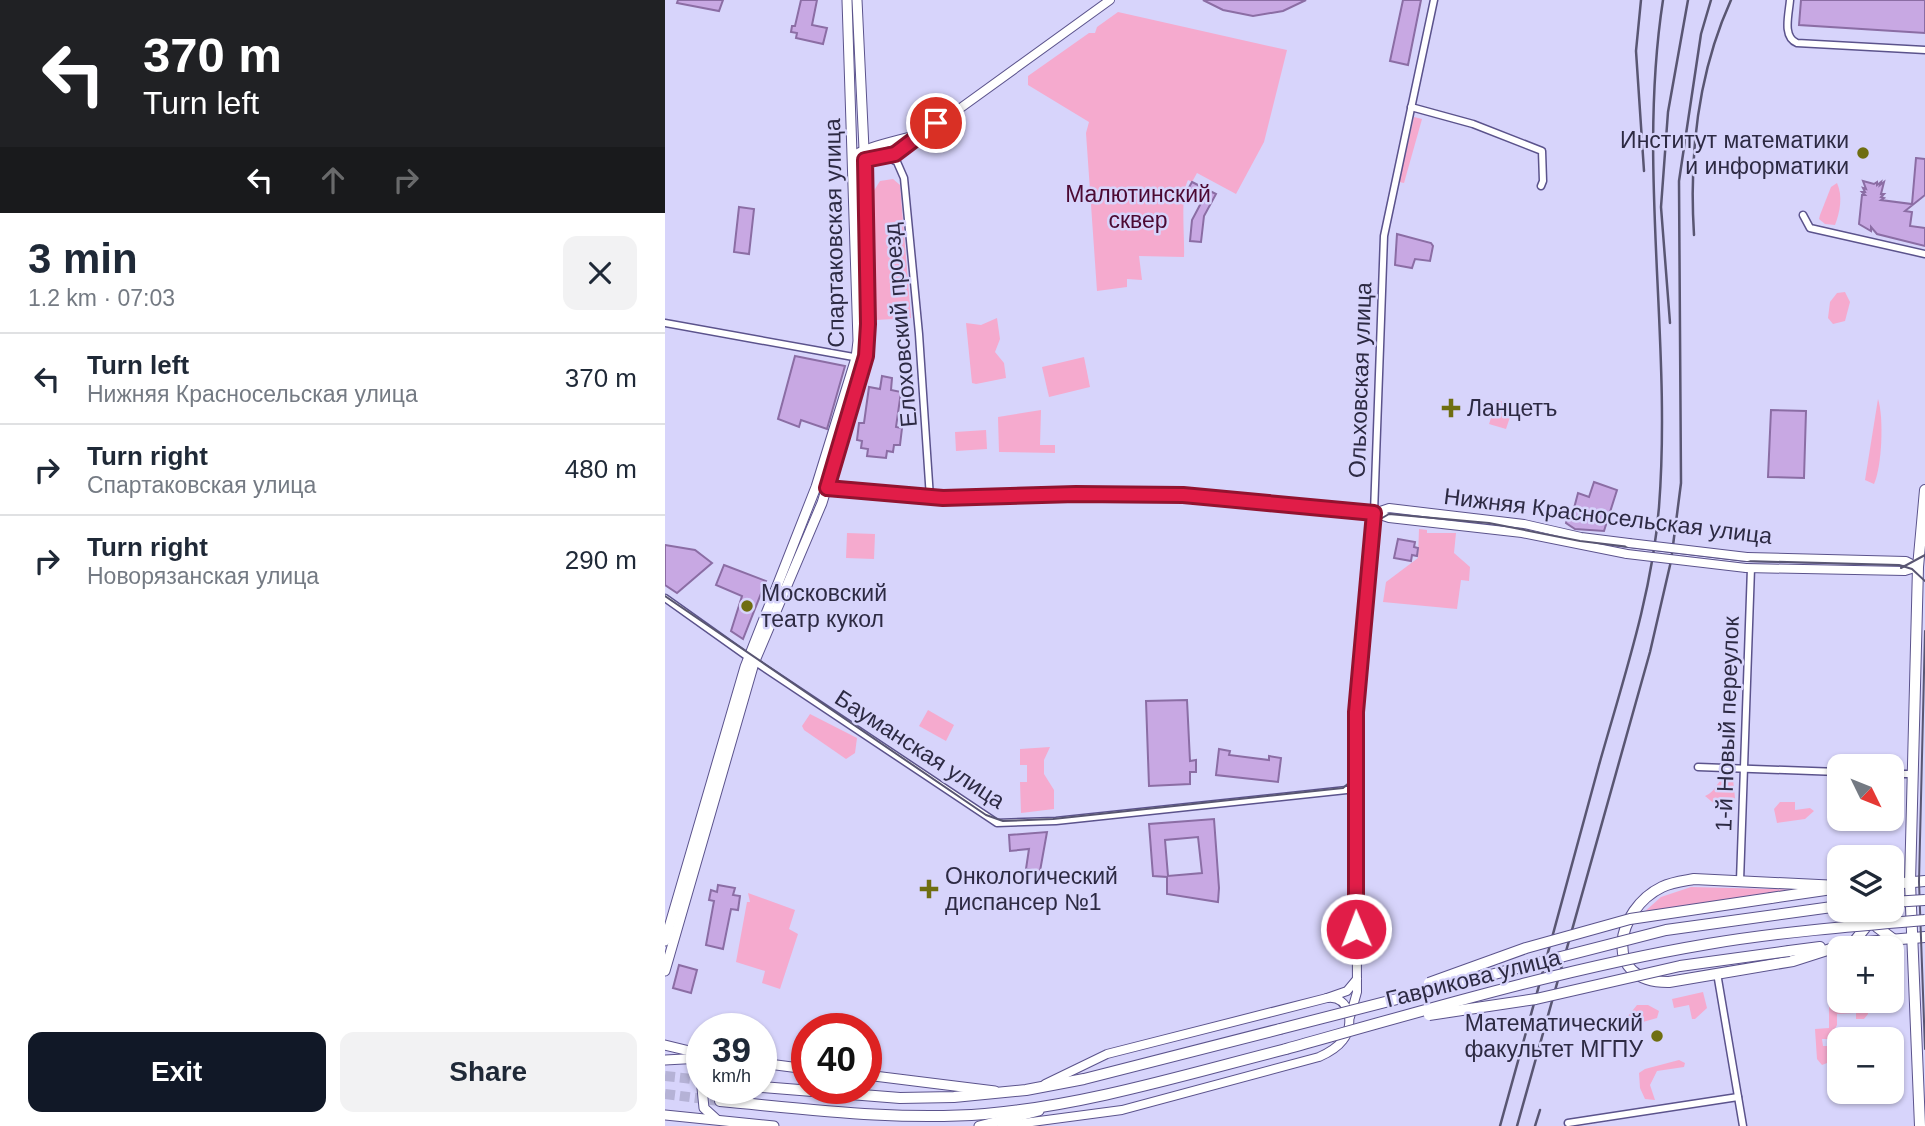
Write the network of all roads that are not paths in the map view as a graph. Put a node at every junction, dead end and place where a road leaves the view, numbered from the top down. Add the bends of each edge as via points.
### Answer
1 (847, 0) edge
2 (857, 0) edge
3 (1110, 0) edge
4 (1434, 0) edge
5 (1790, 0) edge
6 (1925, 50) edge
7 (1411, 107) junction
8 (922, 133) junction
9 (864, 149) junction
10 (854, 156) junction
11 (888, 157) junction
12 (865, 160) junction
13 (1541, 186) dead end
14 (1803, 215) dead end
15 (1925, 254) edge
16 (665, 323) edge
17 (860, 358) junction
18 (816, 487) junction
19 (827, 488) junction
20 (1925, 490) edge
21 (930, 498) junction
22 (1374, 513) junction
23 (1921, 567) edge
24 (1748, 568) junction
25 (665, 598) edge
26 (751, 659) junction
27 (1698, 767) dead end
28 (1742, 770) junction
29 (1827, 772) edge
30 (1904, 774) edge
31 (1912, 774) junction
32 (1356, 789) junction
33 (1740, 881) junction
34 (1925, 881) edge
35 (1904, 883) edge
36 (1910, 883) junction
37 (1827, 885) edge
38 (1827, 888) edge
39 (1925, 900) edge
40 (1904, 901) edge
41 (1827, 908) edge
42 (1925, 920) edge
43 (1866, 922) edge
44 (1876, 922) edge
45 (1856, 936) edge
46 (1889, 936) edge
47 (1925, 937) edge
48 (1904, 939) edge
49 (1911, 939) junction
50 (665, 941) edge
51 (1827, 946) edge
52 (1827, 950) edge
53 (665, 971) edge
54 (1717, 973) junction
55 (1357, 979) junction
56 (1327, 999) junction
57 (1375, 1002) junction
58 (1350, 1017) junction
59 (1384, 1021) junction
60 (665, 1045) edge
61 (686, 1051) edge
62 (686, 1058) edge
63 (665, 1060) edge
64 (882, 1078) edge
65 (777, 1088) edge
66 (1036, 1089) junction
67 (1007, 1092) junction
68 (1738, 1097) junction
69 (1090, 1098) junction
70 (704, 1104) edge
71 (752, 1104) edge
72 (665, 1115) edge
73 (945, 1115) junction
74 (718, 1120) junction
75 (1568, 1122) dead end
76 (1002, 1123) edge
77 (1038, 1123) edge
78 (775, 1126) edge
79 (979, 1126) edge
80 (1743, 1126) edge
81 (1920, 1126) edge

1 - 10 main road, Спартаковская улица
2 - 9 main road, Спартаковская улица
3 - 8 street
4 - 7 street, Ольховская улица
5 - 6 street via 1788,34 1797,43
7 - 13 street via 1473,124 1542,151
7 - 22 street, Ольховская улица via 1384,236
8 - 9 street
8 - 11 street
9 - 10 street
9 - 12 main road, Спартаковская улица
10 - 12 street
10 - 17 main road, Спартаковская улица
11 - 12 street
11 - 21 street, Елоховский проезд via 897,162 904,177
12 - 17 main road, Спартаковская улица via 868,324
14 - 15 street via 1810,228
16 - 17 street
17 - 18 main road, Спартаковская улица
17 - 19 main road, Спартаковская улица
18 - 19 street, Нижняя Красносельская улица
18 - 26 main road, Спартаковская улица
19 - 21 street, Нижняя Красносельская улица
19 - 26 main road, Спартаковская улица
20 - 23 main road
21 - 22 street, Нижняя Красносельская улица via 1183,495
22 - 23 street, Нижняя Красносельская улица, bridge via 1389,508 1489,519 1747,557 1906,561
22 - 24 street, Нижняя Красносельская улица, bridge via 1522,533 1627,554
22 - 32 street, Ольховская улица via 1357,701
23 - 24 street, Нижняя Красносельская улица via 1905,571
23 - 31 main road
24 - 28 street, 1-й Новый переулок
25 - 26 street, Бауманская улица
26 - 32 street, Бауманская улица via 985,817 1003,823
26 - 50 main road
26 - 53 main road
27 - 28 street
28 - 29 street
28 - 33 street, 1-й Новый переулок
30 - 31 street
31 - 36 main road
32 - 55 street, Ольховская улица
33 - 37 main road
33 - 54 main road via 1694,879 1663,886 1638,905 1623,935 1627,967 1650,982
34 - 36 main road
35 - 36 main road
36 - 49 main road
38 - 57 main road, bridge via 1630,919 1526,948
39 - 40 main road, bridge
41 - 57 main road, Гаврикова улица, bridge via 1665,930
42 - 59 main road, Гаврикова улица, bridge via 1668,951
43 - 45 main road
44 - 46 main road
47 - 49 main road
48 - 49 main road
49 - 81 main road
51 - 59 main road, bridge via 1680,966 1536,999
52 - 54 main road via 1793,961
54 - 68 street
55 - 56 street via 1347,991
55 - 58 street, Ольховская улица
56 - 58 street via 1339,999
56 - 66 street via 1107,1054
57 - 66 main road, Гаврикова улица, bridge
58 - 77 street, Ольховская улица via 1341,1043 1319,1057 1122,1110
59 - 69 main road, Гаврикова улица, bridge
60 - 61 main road
62 - 63 main road
64 - 67 main road
65 - 67 main road, Гаврикова улица via 900,1098
66 - 67 main road, Гаврикова улица
68 - 75 street
68 - 80 street
69 - 73 main road, Гаврикова улица via 1038,1108
69 - 76 main road
70 - 74 main road
71 - 73 main road, Гаврикова улица
72 - 74 main road
73 - 76 street, Ольховская улица
74 - 78 main road
76 - 77 street, Ольховская улица
76 - 79 main road

